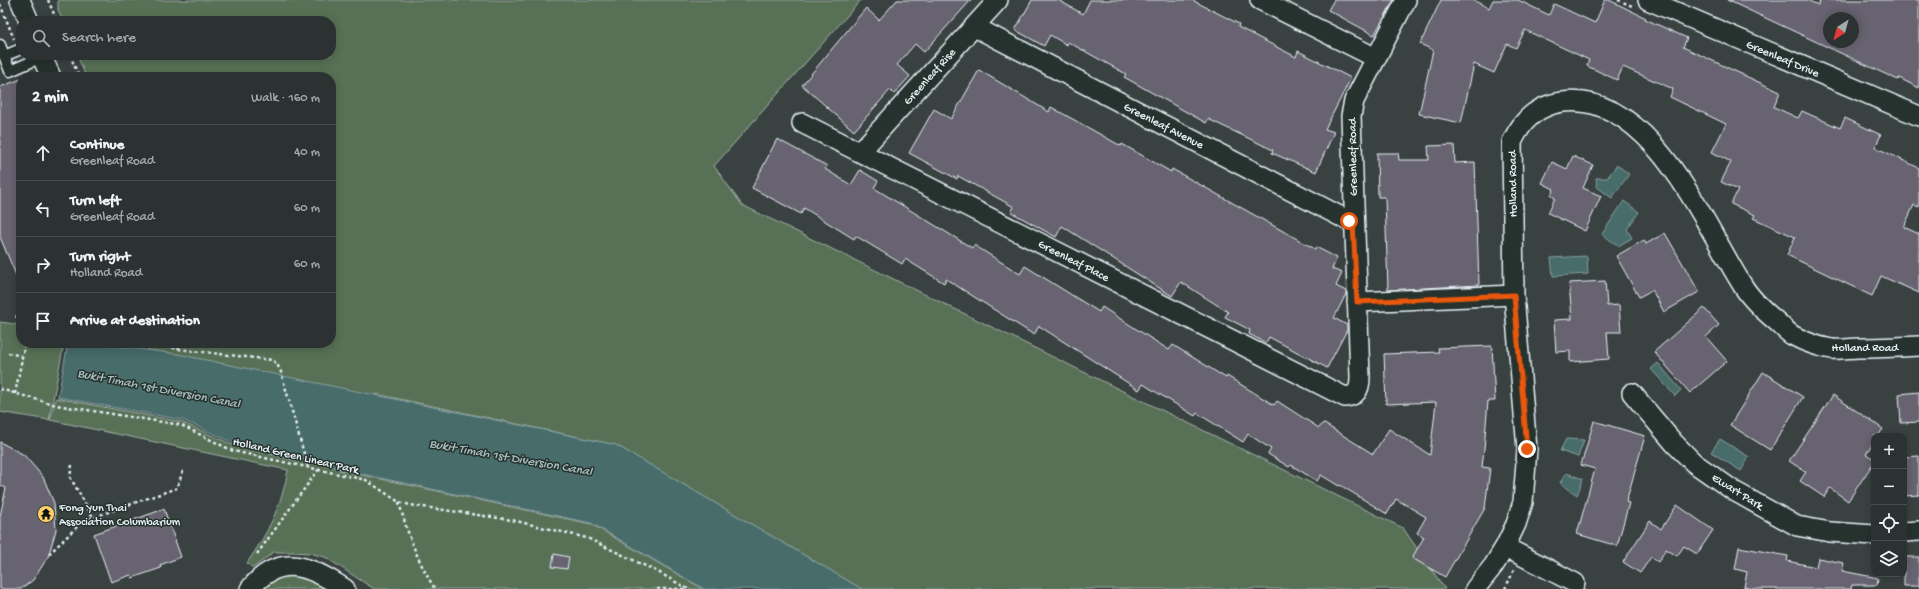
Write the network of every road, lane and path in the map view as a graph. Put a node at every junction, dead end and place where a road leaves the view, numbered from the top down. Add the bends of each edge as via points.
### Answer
1 (20, 0) edge
2 (48, 0) edge
3 (998, 0) edge
4 (1260, 0) edge
5 (1406, 0) edge
6 (1648, 0) edge
7 (26, 16) edge
8 (55, 16) edge
9 (975, 27) junction
10 (0, 46) edge
11 (16, 51) edge
12 (4, 56) junction
13 (1376, 58) junction
14 (33, 60) edge
15 (44, 60) edge
16 (72, 60) edge
17 (49, 72) edge
18 (77, 72) edge
19 (1919, 116) edge
20 (802, 123) dead end
21 (860, 152) junction
22 (1353, 223) junction
23 (1514, 295) junction
24 (1357, 302) junction
25 (1919, 346) edge
26 (23, 348) edge
27 (173, 348) edge
28 (178, 349) joint
29 (8, 353) dead end
30 (22, 356) junction
31 (0, 389) edge
32 (1632, 393) dead end
33 (15, 394) junction
34 (1345, 397) joint
35 (72, 465) dead end
36 (184, 468) dead end
37 (308, 468) junction
38 (318, 470) junction
39 (399, 502) junction
40 (93, 518) junction
41 (1919, 531) edge
42 (1907, 532) edge
43 (1871, 535) edge
44 (1505, 547) junction
45 (49, 554) dead end
46 (257, 554) dead end
47 (1575, 583) dead end
48 (250, 589) edge
49 (345, 589) edge
50 (435, 589) edge
51 (657, 589) edge
52 (687, 589) edge
53 (1475, 589) edge

1 - 7 street
2 - 8 path
3 - 9 street, Greenleaf Rise
4 - 13 street
5 - 13 street, Greenleaf Road
6 - 19 street, Greenleaf Drive
9 - 21 street, Greenleaf Rise
9 - 22 street, Greenleaf Avenue
10 - 12 lane
11 - 12 lane
12 - 14 lane via 10,71
13 - 22 street, Greenleaf Road via 1354,101 1351,116
15 - 17 street
16 - 18 path
20 - 21 street, Greenleaf Place
21 - 34 street, Greenleaf Place
22 - 24 street, Greenleaf Road
23 - 24 street
23 - 25 street, Holland Road via 1512,142 1518,128 1532,114 1545,107 1574,101 1590,103 1628,120 1648,137 1694,200 1744,287 1765,312 1791,334 1832,349
23 - 44 street, Holland Road via 1527,449 1523,502
24 - 34 street, Greenleaf Road via 1360,387 1357,394
26 - 30 path
27 - 28 path
28 - 37 path via 272,360 277,364
29 - 30 path
30 - 33 path
31 - 33 path, Holland Green Linear Park
32 - 43 street, Ewart Park via 1694,463 1734,491 1797,526 1830,532
33 - 37 path, Holland Green Linear Park via 56,405 181,425 234,451
35 - 40 path via 70,477
36 - 40 path via 176,488
37 - 38 path, Holland Green Linear Park
38 - 39 path, Holland Green Linear Park via 366,480
38 - 46 path
39 - 50 path via 408,536 425,574
39 - 52 path, Holland Green Linear Park via 512,520 587,538
40 - 45 path via 83,521
41 - 42 street
44 - 47 street
44 - 53 street, Holland Road
48 - 49 street via 266,573 284,567 312,569
51 - 52 path, Holland Green Linear Park

